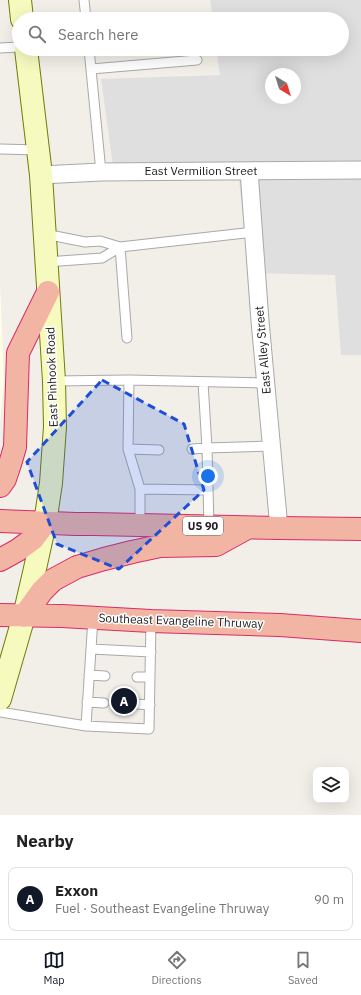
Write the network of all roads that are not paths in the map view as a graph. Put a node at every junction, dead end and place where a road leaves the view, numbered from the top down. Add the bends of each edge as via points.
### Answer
1 (20, 0) edge
2 (84, 0) edge
3 (21, 12) edge
4 (85, 12) edge
5 (12, 47) edge
6 (0, 48) edge
7 (27, 56) edge
8 (90, 56) edge
9 (197, 60) dead end
10 (91, 69) junction
11 (0, 149) edge
12 (39, 150) junction
13 (361, 170) edge
14 (249, 171) junction
15 (101, 172) junction
16 (41, 175) junction
17 (254, 232) junction
18 (45, 234) junction
19 (120, 247) junction
20 (46, 262) junction
21 (48, 292) junction
22 (127, 338) dead end
23 (129, 380) junction
24 (54, 381) junction
25 (203, 382) junction
26 (266, 383) junction
27 (272, 446) junction
28 (207, 448) junction
29 (128, 449) junction
30 (192, 449) dead end
31 (159, 450) dead end
32 (0, 486) edge
33 (140, 490) junction
34 (208, 490) junction
35 (0, 521) edge
36 (45, 522) junction
37 (140, 525) junction
38 (209, 527) junction
39 (248, 528) junction
40 (279, 528) junction
41 (361, 529) edge
42 (0, 560) edge
43 (0, 615) edge
44 (24, 616) junction
45 (93, 618) junction
46 (151, 621) junction
47 (361, 631) edge
48 (91, 649) junction
49 (151, 652) junction
50 (89, 675) junction
51 (105, 676) dead end
52 (137, 677) dead end
53 (150, 678) junction
54 (0, 699) edge
55 (87, 702) junction
56 (104, 703) dead end
57 (136, 704) dead end
58 (150, 705) junction
59 (0, 712) edge
60 (86, 726) junction

1 - 3 main road
2 - 4 lane
5 - 6 lane
7 - 12 main road, East Pinhook Road
8 - 10 lane
9 - 10 lane
10 - 15 lane
11 - 12 lane
12 - 16 main road, East Pinhook Road
13 - 14 street, East Vermilion Street
14 - 15 street, East Vermilion Street
14 - 17 street, East Alley Street
15 - 16 street, East Vermilion Street
16 - 18 main road, East Pinhook Road
17 - 19 lane
17 - 26 street, East Alley Street
18 - 19 lane via 85,242 100,241
18 - 20 main road, East Pinhook Road
19 - 20 lane via 102,258
19 - 22 lane
20 - 21 main road, East Pinhook Road
21 - 24 main road, East Pinhook Road
21 - 32 highway via 18,353 15,447 5,479
23 - 24 lane
23 - 25 lane
23 - 29 lane
24 - 36 main road, East Pinhook Road via 55,427
25 - 26 lane
25 - 28 lane
26 - 27 street, East Alley Street
27 - 28 lane
27 - 40 street, East Alley Street
28 - 30 lane
28 - 34 lane
29 - 31 lane
29 - 33 lane
33 - 34 lane
33 - 37 lane
34 - 38 lane
35 - 36 highway, US 90
36 - 37 highway, US 90
36 - 42 highway via 33,539
36 - 44 main road, East Pinhook Road
37 - 38 highway, US 90
38 - 39 highway, US 90
39 - 40 highway, US 90
39 - 44 highway via 216,545 160,546 77,568 53,580
40 - 41 highway, US 90
43 - 44 highway, Southeast Evangeline Thruway
44 - 45 highway, Southeast Evangeline Thruway
44 - 54 main road, East Pinhook Road
45 - 46 highway, Southeast Evangeline Thruway
45 - 48 lane
46 - 47 highway, Southeast Evangeline Thruway via 280,625
46 - 49 lane
48 - 49 lane
48 - 50 lane
49 - 53 lane
50 - 51 lane
50 - 55 lane
52 - 53 lane
53 - 58 lane
55 - 56 lane
55 - 60 lane
57 - 58 lane
58 - 60 lane via 149,729
59 - 60 lane

